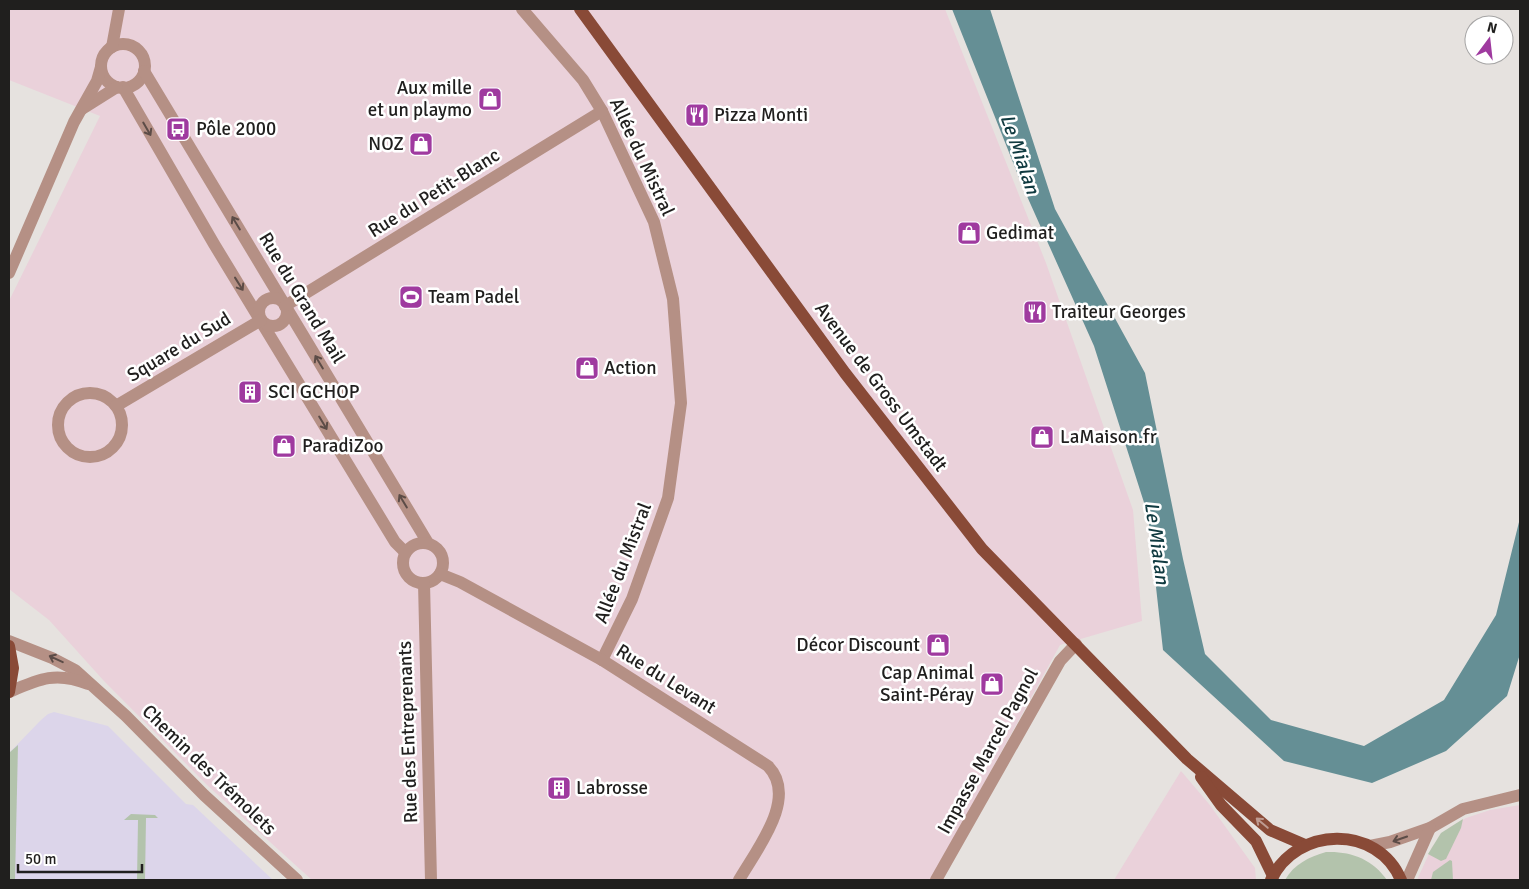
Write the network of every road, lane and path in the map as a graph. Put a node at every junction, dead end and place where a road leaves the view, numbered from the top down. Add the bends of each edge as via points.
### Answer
1 (522, 9) edge
2 (580, 9) edge
3 (119, 11) edge
4 (134, 46) junction
5 (112, 47) junction
6 (101, 67) junction
7 (144, 71) junction
8 (120, 87) junction
9 (82, 109) junction
10 (602, 111) junction
11 (9, 273) edge
12 (285, 306) junction
13 (261, 320) junction
14 (116, 406) junction
15 (428, 543) junction
16 (405, 552) junction
17 (440, 574) junction
18 (424, 583) junction
19 (9, 641) edge
20 (1076, 644) junction
21 (9, 646) edge
22 (602, 660) junction
23 (95, 687) junction
24 (9, 692) edge
25 (1187, 759) junction
26 (1520, 795) edge
27 (1430, 828) junction
28 (1305, 845) junction
29 (1370, 846) junction
30 (1272, 878) edge
31 (297, 880) edge
32 (431, 880) edge
33 (739, 880) edge
34 (936, 880) edge
35 (1401, 880) edge
36 (1407, 880) edge

1 - 10 street, Allée du Mistral via 584,80
2 - 20 main road, Avenue de Gross Umstadt via 880,419 982,549
3 - 4 street
3 - 5 street
4 - 5 street
4 - 7 street via 144,57
5 - 6 street via 102,59
6 - 8 street via 108,81
6 - 9 street
7 - 8 street via 136,83
12 -> 7 street, Rue du Grand Mail
8 - 9 street
8 -> 13 street
9 - 11 street
10 - 12 street, Rue du Petit-Blanc
10 - 22 street, Allée du Mistral via 654,222 673,299 681,403 668,498 632,599
12 - 13 street via 286,315 282,322 273,326
12 - 13 street via 278,300 265,300 259,312
15 -> 12 street, Rue du Grand Mail
13 - 14 street, Square du Sud
13 -> 16 street via 395,542
14 - 14 street, Square du Sud via 100,394 73,397 58,419 60,437 65,445 89,457 107,452 122,430
15 - 16 street via 415,544
15 - 17 street via 435,546 443,559
16 - 18 street via 403,568 407,575 413,581
17 - 18 street
17 - 22 street, Rue du Levant
18 - 32 street, Rue des Entreprenants
23 -> 19 street, Chemin des Trémolets via 63,663
20 - 25 main road, Avenue de Gross Umstadt
20 - 34 street, Impasse Marcel Pagnol via 1060,661
21 - 24 main road via 13,668
22 - 33 street, Rue du Levant via 773,771 780,786 776,813
23 - 24 street, Chemin des Trémolets via 75,679 54,676
23 - 31 street, Chemin des Trémolets via 204,795
28 -> 25 main road, Avenue de Gross Umstadt via 1270,830
25 - 30 main road, Avenue de Gross Umstadt via 1221,804 1256,841
26 - 27 street via 1464,809
27 -> 29 street
27 - 36 street
28 - 29 main road via 1338,838
28 - 30 main road via 1286,858
29 - 35 main road via 1391,863

